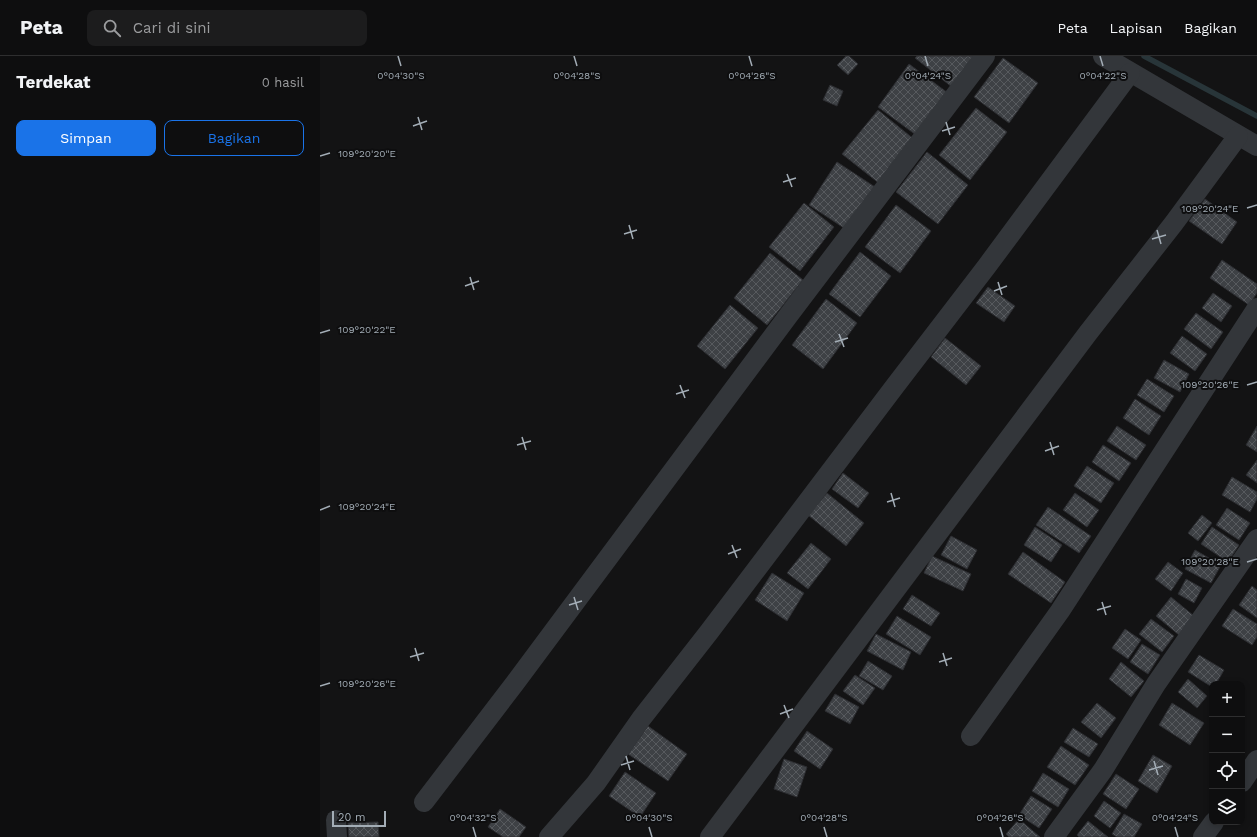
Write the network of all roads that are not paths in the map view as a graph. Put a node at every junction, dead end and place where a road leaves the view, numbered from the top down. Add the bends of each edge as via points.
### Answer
1 (985, 56) edge
2 (1103, 56) edge
3 (1130, 73) junction
4 (1238, 136) junction
5 (1257, 146) edge
6 (1257, 308) edge
7 (1257, 539) edge
8 (971, 736) dead end
9 (1257, 760) edge
10 (1245, 778) edge
11 (424, 802) dead end
12 (1212, 825) edge
13 (549, 837) edge
14 (710, 837) edge
15 (1054, 837) edge
16 (1203, 837) edge

1 - 11 street
2 - 3 street
3 - 4 street
3 - 13 street via 988,266 641,719 596,783
4 - 5 street
4 - 14 street
6 - 8 street via 1060,611
7 - 15 street via 1156,684 1104,770
9 - 10 street
12 - 16 street

